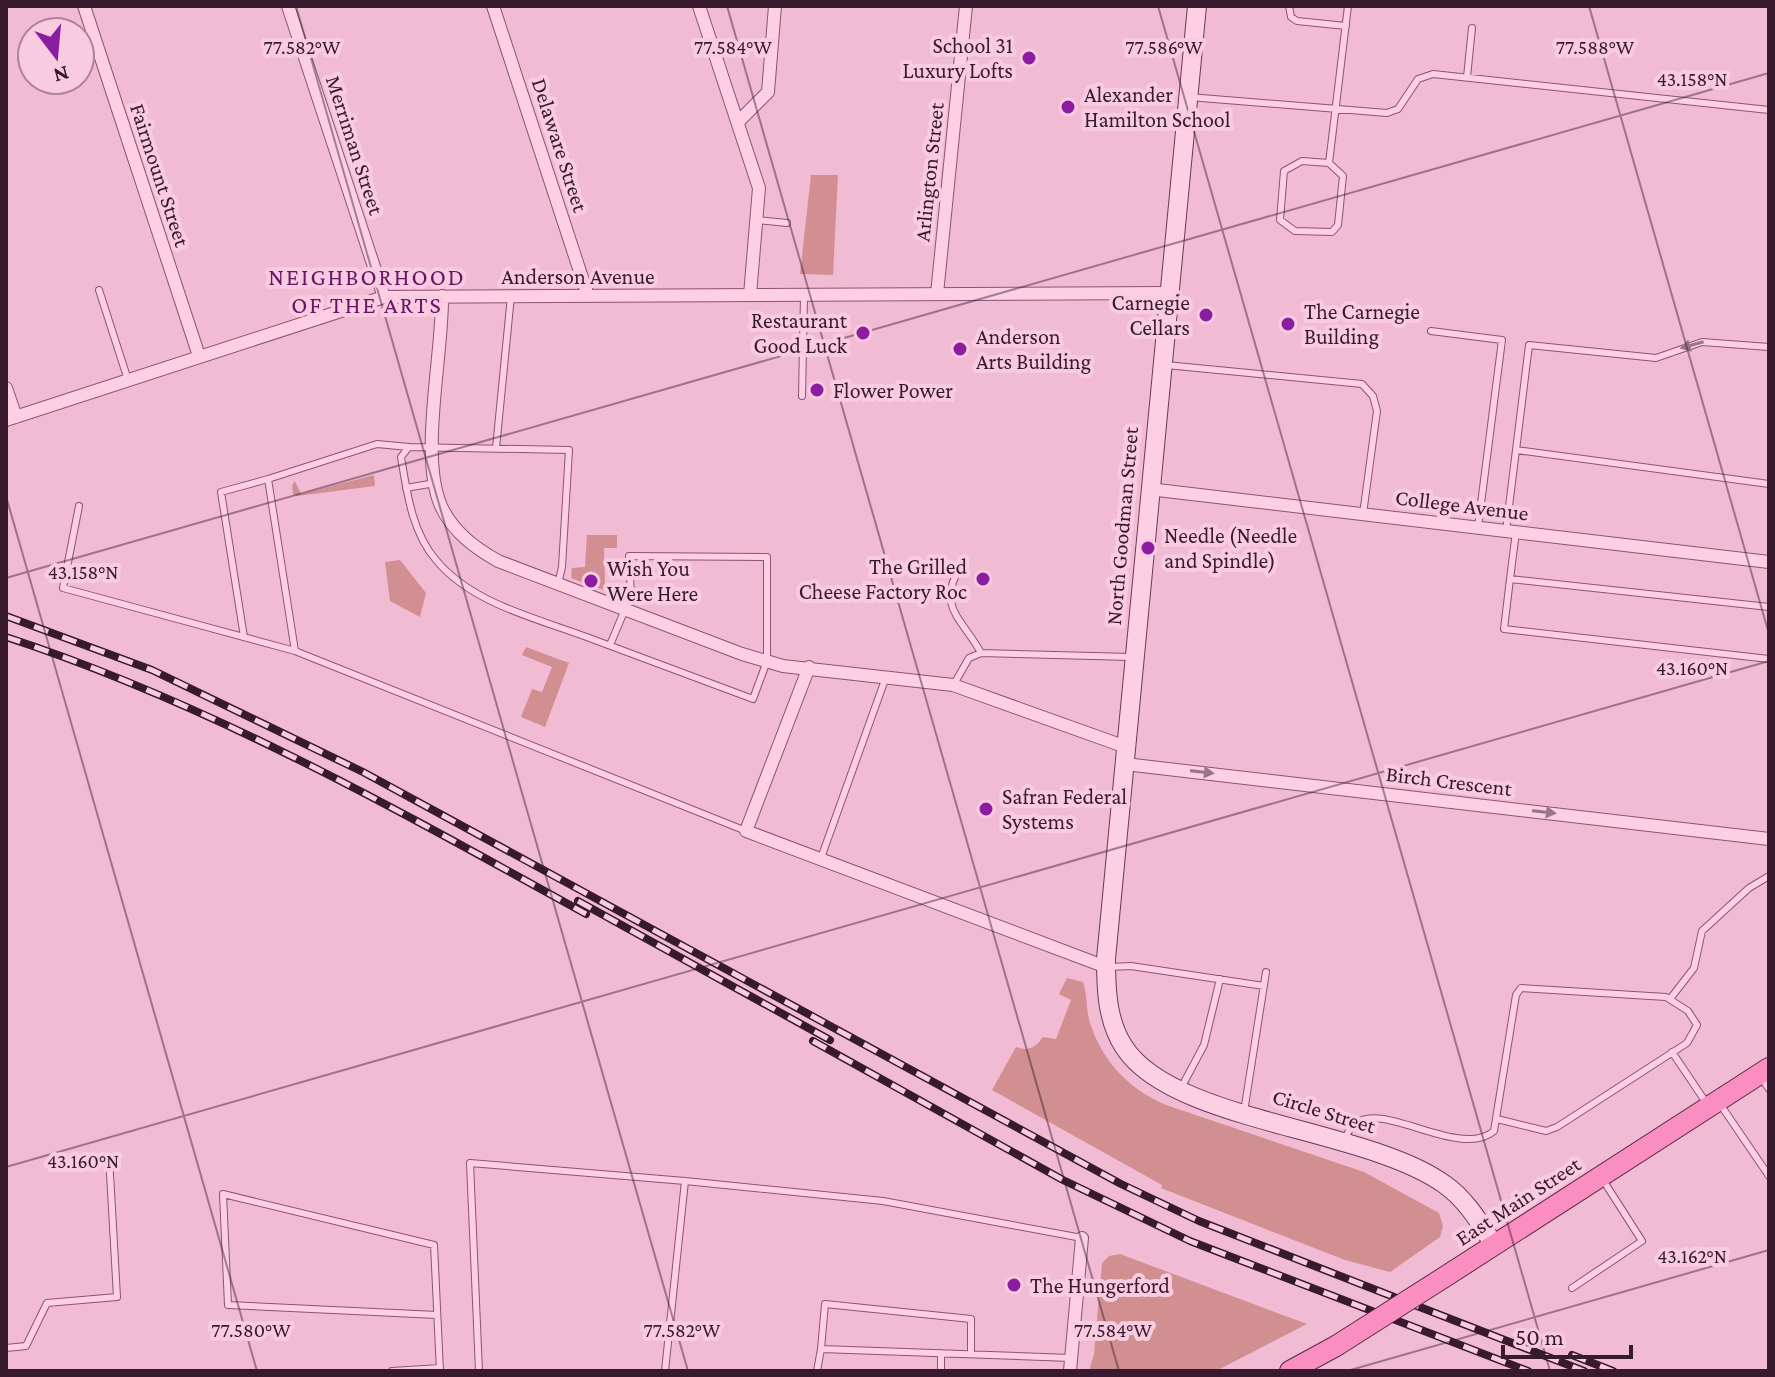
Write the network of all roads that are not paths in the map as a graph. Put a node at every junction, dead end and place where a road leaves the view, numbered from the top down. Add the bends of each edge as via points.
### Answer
1 (84, 6) edge
2 (288, 6) edge
3 (493, 6) edge
4 (699, 6) edge
5 (775, 6) edge
6 (966, 6) edge
7 (1197, 6) edge
8 (1289, 6) edge
9 (1348, 6) edge
10 (1346, 26) junction
11 (1472, 28) dead end
12 (1467, 77) junction
13 (1188, 96) junction
14 (1769, 110) edge
15 (1336, 111) junction
16 (738, 122) junction
17 (1329, 163) junction
18 (756, 220) junction
19 (787, 223) dead end
20 (99, 290) dead end
21 (1169, 293) junction
22 (937, 294) junction
23 (750, 295) junction
24 (804, 295) junction
25 (442, 296) junction
26 (511, 296) junction
27 (588, 296) junction
28 (384, 297) junction
29 (1431, 331) dead end
30 (1769, 347) edge
31 (199, 356) junction
32 (1162, 365) junction
33 (128, 380) junction
34 (6, 388) edge
35 (802, 396) dead end
36 (11, 418) edge
37 (409, 447) junction
38 (432, 447) junction
39 (496, 448) junction
40 (1516, 450) junction
41 (268, 479) junction
42 (435, 483) junction
43 (1769, 484) edge
44 (406, 488) junction
45 (1149, 489) junction
46 (79, 506) dead end
47 (1363, 514) junction
48 (1478, 527) junction
49 (1511, 531) junction
50 (1769, 562) edge
51 (961, 566) dead end
52 (1510, 579) junction
53 (558, 584) junction
54 (1769, 607) edge
55 (625, 610) junction
56 (244, 637) junction
57 (610, 645) junction
58 (295, 651) junction
59 (981, 653) junction
60 (1135, 657) junction
61 (1769, 659) edge
62 (767, 661) junction
63 (809, 667) junction
64 (886, 677) junction
65 (953, 685) junction
66 (1125, 755) junction
67 (746, 831) junction
68 (1769, 839) edge
69 (820, 859) junction
70 (1769, 876) edge
71 (1106, 967) junction
72 (1266, 972) dead end
73 (1220, 979) junction
74 (1264, 986) junction
75 (1670, 999) junction
76 (1124, 1047) joint
77 (1672, 1052) junction
78 (1766, 1077) edge
79 (1179, 1091) junction
80 (1714, 1104) junction
81 (1244, 1112) junction
82 (1497, 1119) junction
83 (1343, 1142) junction
84 (109, 1156) dead end
85 (1601, 1176) junction
86 (1769, 1176) edge
87 (685, 1181) junction
88 (1082, 1238) joint
89 (1494, 1245) junction
90 (1572, 1288) dead end
91 (437, 1315) junction
92 (6, 1348) edge
93 (821, 1349) junction
94 (941, 1353) junction
95 (971, 1354) junction
96 (1070, 1364) edge
97 (440, 1369) edge
98 (392, 1371) edge
99 (479, 1371) edge
100 (665, 1371) edge
101 (817, 1371) edge
102 (941, 1371) edge
103 (1290, 1371) edge

1 - 31 street, Fairmount Street
2 - 28 street, Merriman Street
3 - 27 street, Delaware Street
4 - 16 street
5 - 16 street via 768,92
6 - 22 street, Arlington Street
7 - 13 main road, North Goodman Street
8 - 10 lane via 1297,21
9 - 10 lane
10 - 15 lane
11 - 12 lane
12 - 14 lane
12 - 15 lane via 1433,74 1418,79 1398,109 1387,113
13 - 15 lane
13 - 21 main road, North Goodman Street
15 - 17 lane
16 - 18 street via 759,188
17 - 17 lane via 1343,176 1338,225 1323,234 1285,227 1280,220 1284,171 1302,161
18 - 19 lane
18 - 23 street
20 - 33 lane
21 - 22 street, Anderson Avenue
21 - 32 main road, North Goodman Street
22 - 24 street, Anderson Avenue
23 - 24 street, Anderson Avenue
23 - 27 street, Anderson Avenue
24 - 35 lane
25 - 26 street, Anderson Avenue
25 - 28 street, Anderson Avenue
25 - 38 street, Birch Crescent
26 - 27 street, Anderson Avenue
26 - 39 lane
28 - 31 street, Anderson Avenue
29 - 48 lane via 1502,340
30 -> 40 lane via 1709,341 1656,358 1529,345
31 - 33 street, Anderson Avenue
32 - 45 main road, North Goodman Street
32 - 47 lane via 1362,384 1377,411
33 - 36 street, Anderson Avenue
34 - 36 street
37 - 38 lane
37 - 41 lane via 377,444
37 - 44 lane via 401,457
38 - 39 lane
38 - 42 street, Birch Crescent
39 - 53 lane via 569,450
40 - 43 lane
40 - 49 lane
41 - 56 lane via 221,492
41 - 58 lane
42 - 44 lane
42 - 53 street, Birch Crescent via 441,506 474,547
44 - 57 lane via 425,545 454,579 494,602
45 - 47 street, College Avenue
45 - 60 main road, North Goodman Street
46 - 56 lane via 63,588
47 - 48 street, College Avenue
48 - 49 street, College Avenue
49 - 50 street, College Avenue
49 - 52 lane
51 - 59 lane via 950,583 952,606
52 - 54 lane
52 - 61 lane via 1504,629
53 - 55 street, Birch Crescent
55 - 57 lane
55 - 62 street, Birch Crescent
55 - 62 lane via 631,595 629,556 767,557
56 - 58 lane
57 - 62 lane via 753,699
58 - 67 lane
59 - 60 lane
59 - 65 lane via 969,658
60 - 66 main road, North Goodman Street
62 - 63 street, Birch Crescent
63 - 64 street, Birch Crescent
63 - 67 street
64 - 65 street, Birch Crescent
64 - 69 lane
65 - 66 street, Birch Crescent
66 -> 68 street, Birch Crescent
66 - 71 main road, North Goodman Street
67 - 69 street
69 - 71 street
70 - 75 lane via 1702,931 1694,968
71 - 73 lane
71 - 76 main road, North Goodman Street via 1111,1017
72 - 74 lane
73 - 74 lane
73 - 79 lane via 1204,1045
74 - 81 lane
75 - 77 lane via 1697,1025 1687,1043
75 - 82 lane via 1521,988
76 - 79 main road, Circle Street via 1148,1074
77 - 80 lane
77 - 82 lane via 1557,1127 1546,1131
78 - 80 main road, East Main Street
79 - 81 main road, Circle Street
80 - 85 main road, East Main Street
80 - 86 lane
81 - 83 main road, Circle Street
82 - 83 lane via 1494,1131 1478,1138 1368,1118 1353,1124
83 - 89 main road, Circle Street via 1395,1158 1444,1184 1471,1209
84 - 92 lane via 117,1297 47,1303 26,1346
85 - 89 main road, East Main Street
85 - 90 lane via 1642,1241
87 - 88 lane via 883,1201
87 - 99 lane via 470,1163
87 - 100 lane
88 - 96 street
89 - 103 main road, East Main Street, bridge
91 - 91 lane via 434,1245 223,1194 228,1305
91 - 97 lane
93 - 94 lane
93 - 95 lane via 825,1304 971,1319
93 - 101 lane
94 - 95 lane
94 - 102 lane
95 - 96 lane
97 - 98 lane

